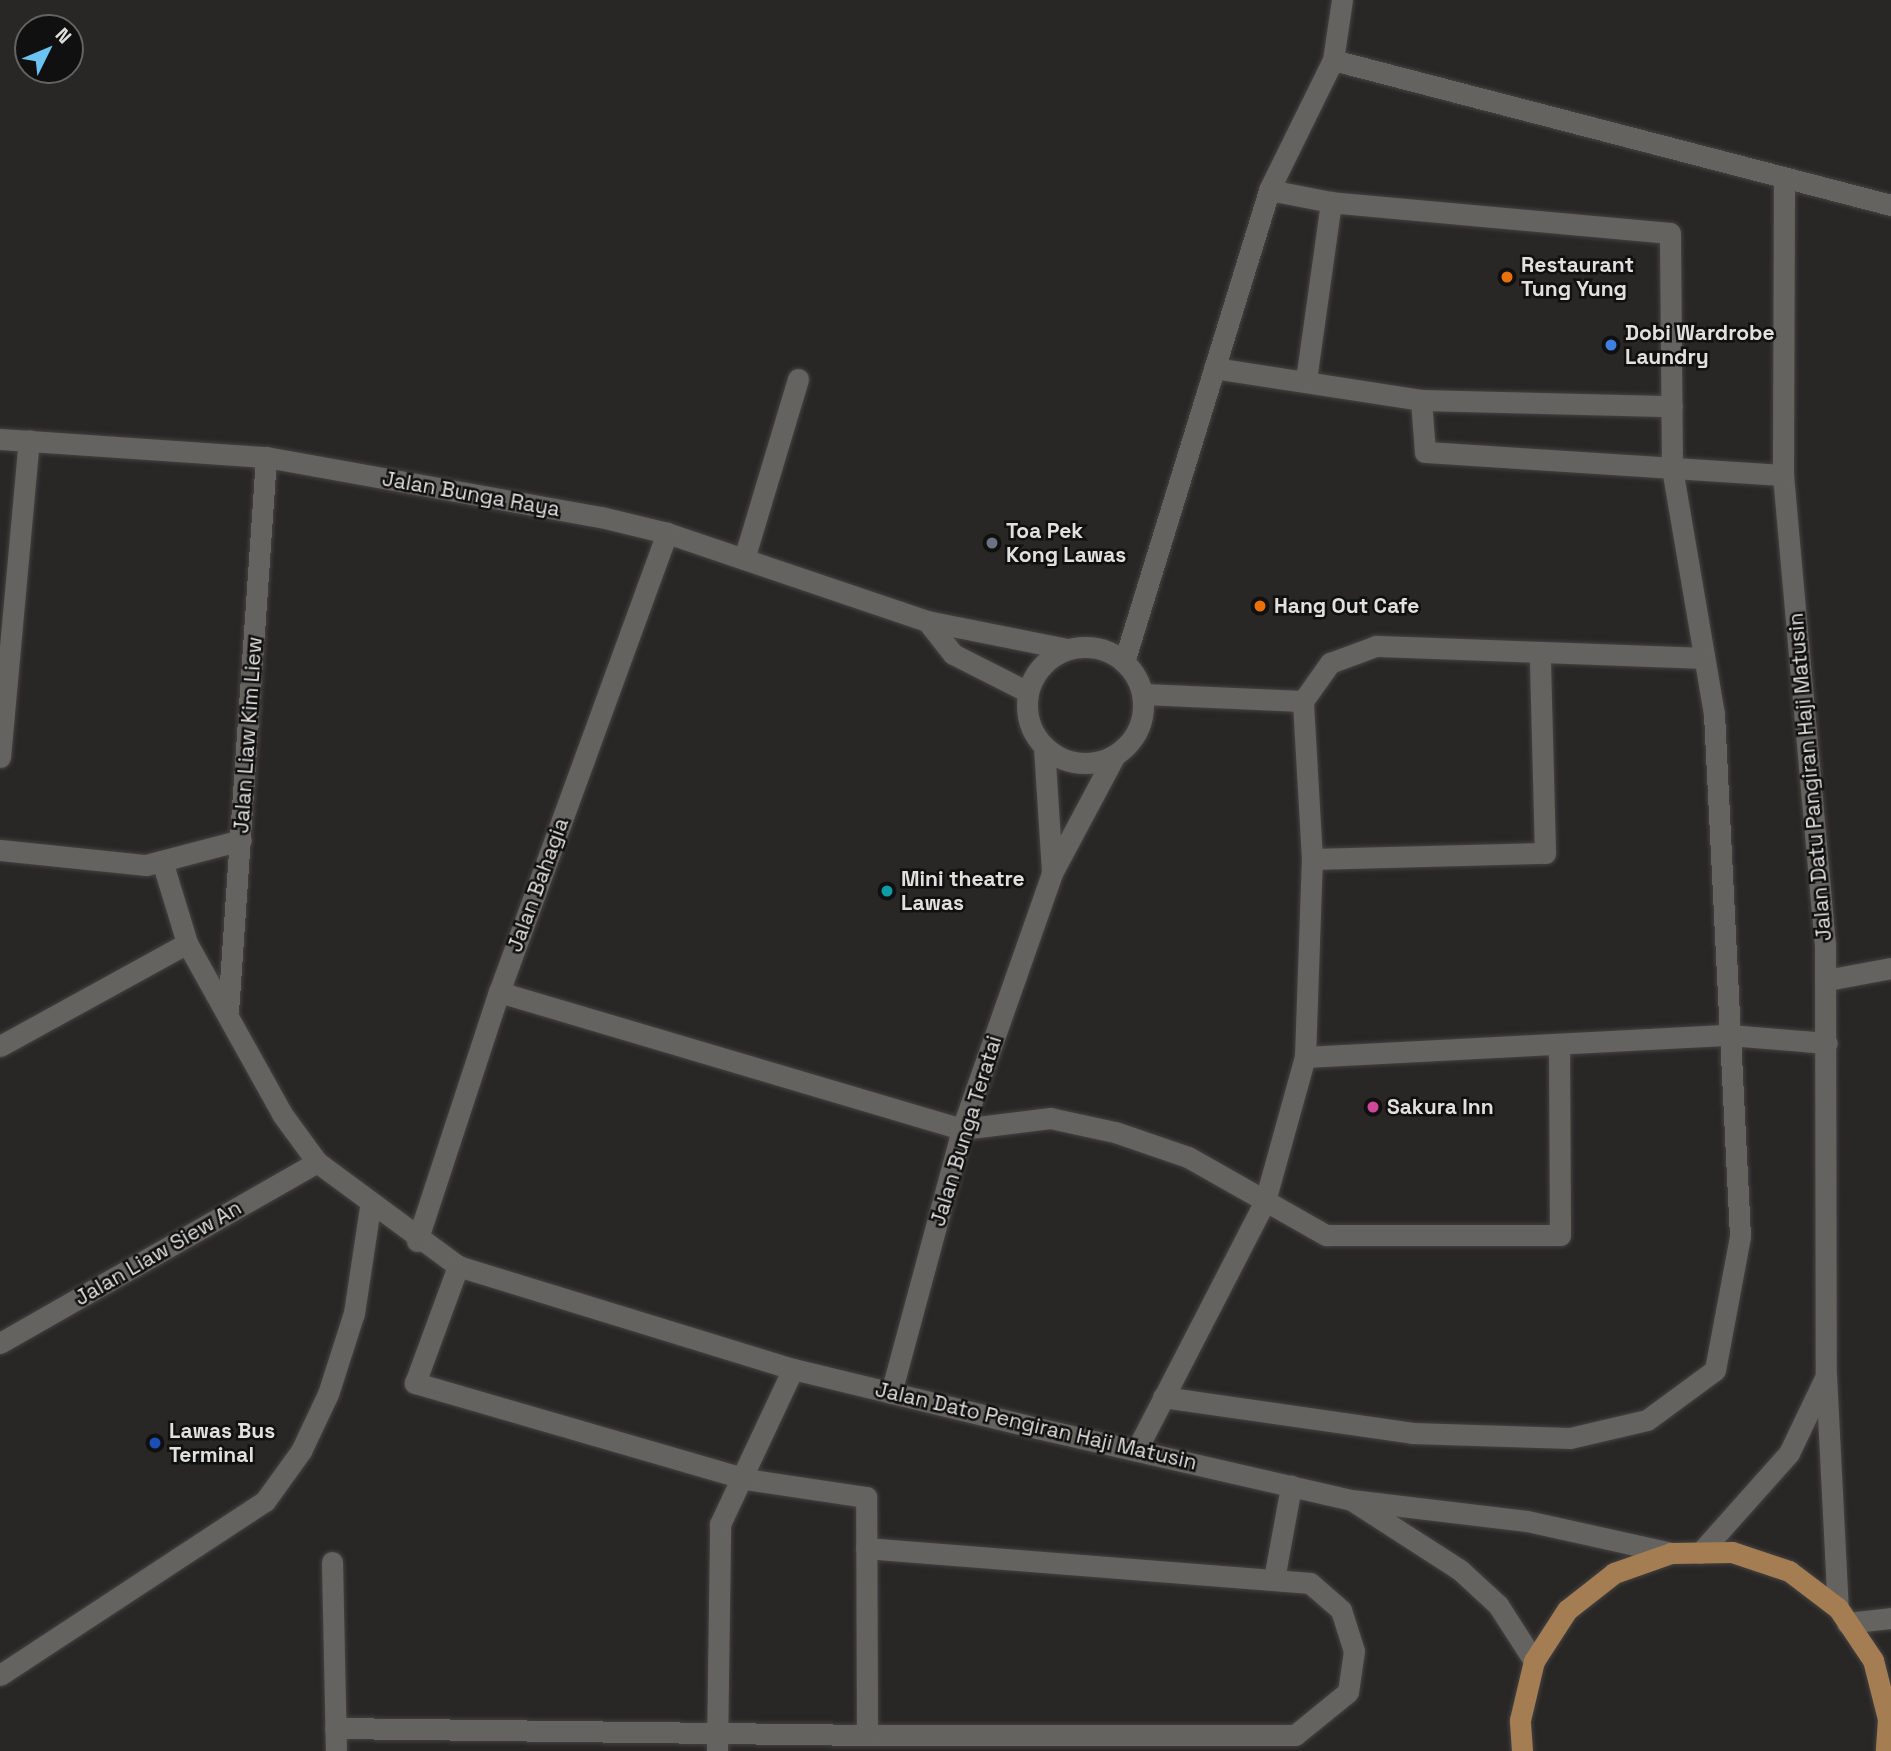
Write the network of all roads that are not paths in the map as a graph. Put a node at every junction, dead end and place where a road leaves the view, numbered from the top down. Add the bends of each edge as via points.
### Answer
1 (1342, 0) edge
2 (1333, 60) junction
3 (1784, 180) junction
4 (1269, 190) junction
5 (1331, 202) junction
6 (1891, 205) edge
7 (1214, 368) junction
8 (798, 379) dead end
9 (1306, 380) junction
10 (1421, 400) junction
11 (1672, 406) junction
12 (0, 439) edge
13 (29, 440) junction
14 (266, 457) junction
15 (1672, 467) junction
16 (1783, 475) junction
17 (667, 533) junction
18 (744, 559) junction
19 (927, 621) junction
20 (1067, 649) junction
21 (1540, 656) junction
22 (1702, 658) junction
23 (1124, 662) junction
24 (1028, 692) junction
25 (1143, 694) junction
26 (1303, 701) junction
27 (1044, 747) junction
28 (0, 757) edge
29 (1114, 757) junction
30 (241, 840) junction
31 (0, 850) edge
32 (1312, 859) junction
33 (162, 861) junction
34 (1052, 873) junction
35 (187, 943) junction
36 (1891, 968) edge
37 (1827, 980) junction
38 (499, 992) junction
39 (228, 1012) junction
40 (1728, 1035) junction
41 (1827, 1043) junction
42 (1559, 1044) junction
43 (0, 1046) edge
44 (1305, 1057) junction
45 (962, 1129) junction
46 (317, 1162) junction
47 (1265, 1201) junction
48 (370, 1208) junction
49 (417, 1241) junction
50 (458, 1266) junction
51 (0, 1343) edge
52 (793, 1369) junction
53 (1826, 1375) junction
54 (891, 1393) junction
55 (1164, 1396) junction
56 (1137, 1450) junction
57 (746, 1479) junction
58 (1291, 1486) junction
59 (1351, 1500) junction
60 (866, 1548) junction
61 (1671, 1553) junction
62 (1700, 1553) junction
63 (332, 1562) dead end
64 (1274, 1580) junction
65 (1843, 1615) junction
66 (1891, 1618) edge
67 (1534, 1661) junction
68 (0, 1675) edge
69 (335, 1728) junction
70 (867, 1735) junction
71 (717, 1742) edge
72 (336, 1751) edge
73 (1522, 1751) edge
74 (1886, 1751) edge

1 - 2 street
2 - 3 street
2 - 4 street
3 - 6 street
3 - 16 street, Jalan Datu Pangiran Haji Matusin
4 - 5 street
4 - 7 street
5 - 9 street
5 - 11 street via 1670,233
7 - 9 street
7 - 23 street
8 - 18 street
9 - 10 street
10 - 11 street
10 - 15 street via 1425,452
11 - 15 street
12 - 13 street, Jalan Bunga Raya
13 - 14 street, Jalan Bunga Raya
13 - 28 street
14 - 17 street, Jalan Bunga Raya
14 - 30 street, Jalan Liaw Kim Liew
15 - 16 street
15 - 22 street
16 - 37 street, Jalan Datu Pangiran Haji Matusin
17 - 18 street, Jalan Bunga Raya
17 - 38 street, Jalan Bahagia
18 - 19 street, Jalan Bunga Raya
19 - 20 street, Jalan Bunga Raya
19 - 24 street via 953,654
20 - 23 street via 1107,650
20 - 24 street via 1049,658
21 - 22 street
21 - 26 street via 1376,646 1330,663
21 - 32 street via 1545,853
22 - 40 street via 1714,714
23 - 25 street
24 - 27 street via 1032,732
25 - 26 street
25 - 29 street via 1139,730
26 - 32 street
27 - 29 street via 1077,764
27 - 34 street
29 - 34 street
30 - 33 street
30 - 39 street, Jalan Liaw Kim Liew
31 - 33 street
32 - 44 street
33 - 35 street
34 - 45 street, Jalan Bunga Teratai
35 - 39 street
35 - 43 street
36 - 37 street
37 - 41 street, Jalan Datu Pangiran Haji Matusin
38 - 45 street
38 - 49 street, Jalan Bahagia
39 - 46 street via 282,1114
40 - 41 street
40 - 42 street
40 - 55 street via 1740,1236 1716,1370 1647,1420 1570,1438 1412,1433
41 - 53 street, Jalan Datu Pangiran Haji Matusin
42 - 44 street
42 - 47 street via 1560,1234 1326,1235
44 - 47 street
45 - 47 street via 1050,1118 1115,1132 1188,1157
45 - 54 street, Jalan Bunga Teratai
46 - 48 street
46 - 51 street, Jalan Liaw Siew An
47 - 55 street
48 - 49 street
48 - 68 street via 354,1313 328,1394 301,1451 265,1501
49 - 50 street, Jalan Dato Pengiran Haji Matusin
50 - 52 street, Jalan Dato Pengiran Haji Matusin
50 - 57 street via 415,1383
52 - 54 street, Jalan Dato Pengiran Haji Matusin
52 - 57 street
53 - 62 street via 1789,1453
53 - 65 street, Jalan Datu Pangiran Haji Matusin
54 - 56 street, Jalan Dato Pengiran Haji Matusin
55 - 56 street
56 - 58 street, Jalan Dato Pengiran Haji Matusin
57 - 60 street via 866,1497
57 - 71 street via 720,1524
58 - 59 street, Jalan Dato Pengiran Haji Matusin
58 - 64 street
59 - 61 street, Jalan Dato Pengiran Haji Matusin via 1527,1521
59 - 67 street via 1460,1570 1498,1605
60 - 64 street
60 - 70 street
61 - 62 main road
61 - 67 main road via 1614,1573 1567,1610
62 - 65 main road via 1731,1552 1789,1571
63 - 69 street
64 - 70 street via 1310,1583 1341,1610 1354,1651 1348,1692 1294,1735
65 - 66 street
65 - 74 main road via 1873,1660 1888,1719
67 - 73 main road via 1520,1720
69 - 71 street
69 - 72 street
70 - 71 street

